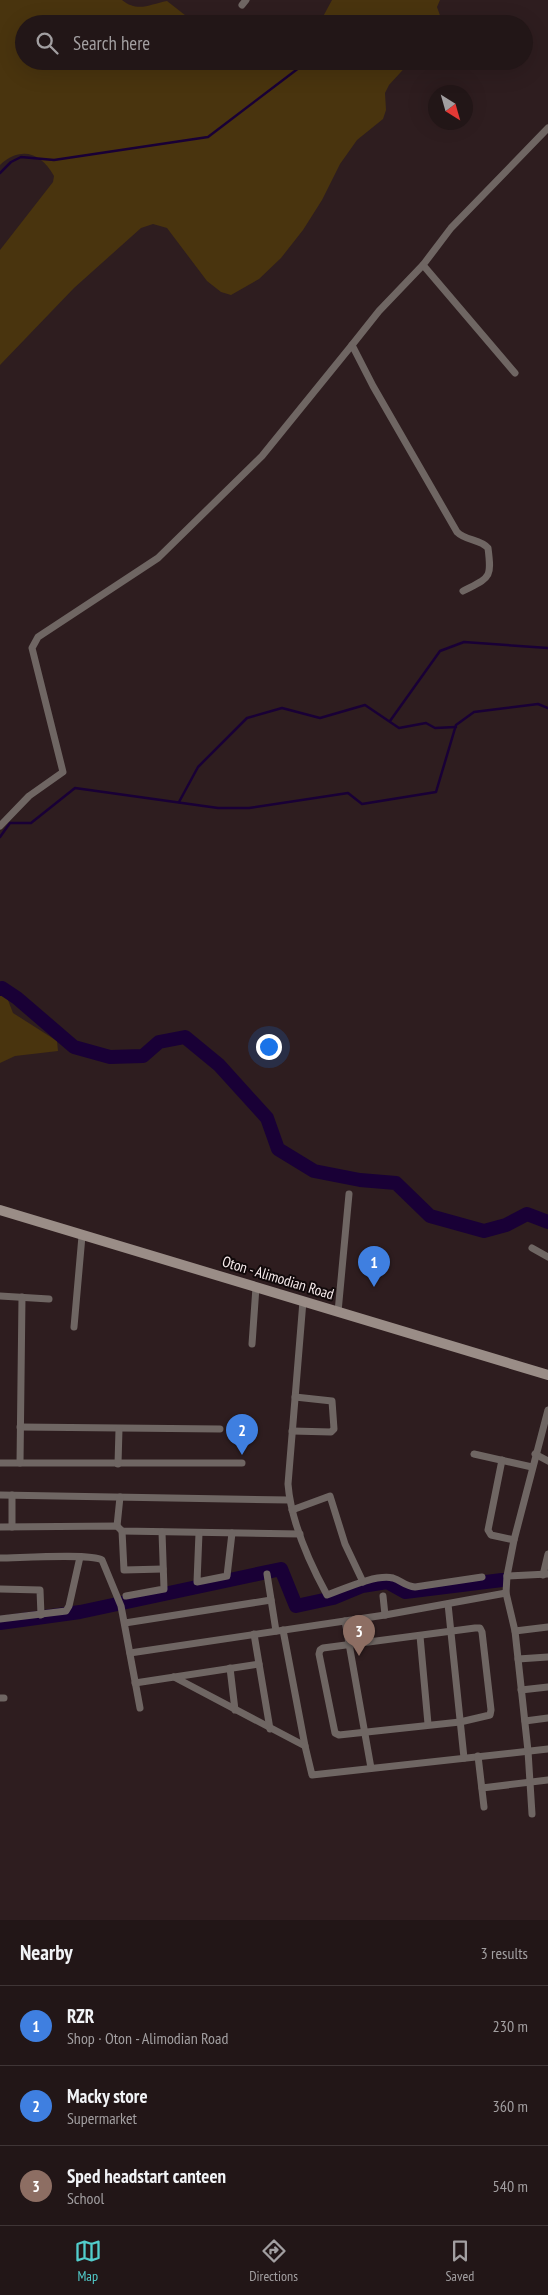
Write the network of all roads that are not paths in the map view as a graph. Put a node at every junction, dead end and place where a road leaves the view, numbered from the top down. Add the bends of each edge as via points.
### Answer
1 (548, 128) edge
2 (423, 265) junction
3 (352, 345) junction
4 (515, 373) dead end
5 (463, 591) dead end
6 (0, 826) edge
7 (349, 1194) dead end
8 (0, 1210) edge
9 (82, 1236) junction
10 (532, 1248) dead end
11 (548, 1257) edge
12 (256, 1287) junction
13 (0, 1296) edge
14 (22, 1297) junction
15 (49, 1299) dead end
16 (303, 1301) junction
17 (338, 1312) junction
18 (74, 1327) dead end
19 (252, 1344) dead end
20 (548, 1375) edge
21 (295, 1397) junction
22 (548, 1410) edge
23 (20, 1427) junction
24 (119, 1429) junction
25 (220, 1429) dead end
26 (292, 1431) junction
27 (474, 1454) dead end
28 (535, 1454) junction
29 (502, 1460) junction
30 (548, 1461) edge
31 (0, 1463) edge
32 (20, 1463) junction
33 (242, 1463) dead end
34 (118, 1464) junction
35 (532, 1467) junction
36 (0, 1495) edge
37 (12, 1495) junction
38 (120, 1496) junction
39 (289, 1500) junction
40 (292, 1510) junction
41 (0, 1527) edge
42 (12, 1527) junction
43 (119, 1529) junction
44 (162, 1532) junction
45 (199, 1533) junction
46 (232, 1533) junction
47 (300, 1534) junction
48 (514, 1540) junction
49 (548, 1554) edge
50 (80, 1557) junction
51 (0, 1558) edge
52 (163, 1569) junction
53 (267, 1574) dead end
54 (546, 1574) edge
55 (507, 1576) junction
56 (482, 1577) dead end
57 (364, 1582) junction
58 (0, 1589) edge
59 (506, 1593) junction
60 (383, 1596) dead end
61 (122, 1600) junction
62 (272, 1600) junction
63 (448, 1604) junction
64 (41, 1615) junction
65 (385, 1615) junction
66 (0, 1620) edge
67 (345, 1621) junction
68 (125, 1623) junction
69 (548, 1627) edge
70 (280, 1630) junction
71 (515, 1631) junction
72 (452, 1632) junction
73 (254, 1634) junction
74 (420, 1636) junction
75 (350, 1645) junction
76 (130, 1653) junction
77 (548, 1657) edge
78 (518, 1659) junction
79 (259, 1664) junction
80 (230, 1668) junction
81 (174, 1677) junction
82 (135, 1683) junction
83 (548, 1687) edge
84 (521, 1690) junction
85 (140, 1708) dead end
86 (235, 1710) junction
87 (548, 1718) edge
88 (525, 1721) junction
89 (460, 1722) junction
90 (428, 1724) junction
91 (270, 1728) junction
92 (366, 1731) junction
93 (304, 1746) junction
94 (548, 1749) edge
95 (528, 1751) junction
96 (478, 1756) junction
97 (464, 1758) junction
98 (371, 1768) junction
99 (548, 1780) edge
100 (530, 1782) junction
101 (482, 1788) junction
102 (484, 1807) dead end
103 (532, 1814) dead end

1 - 2 street via 450,228
2 - 3 street
2 - 4 street
3 - 5 street via 457,532 488,548 491,570 486,579
3 - 6 street via 262,456 158,558 38,637 32,648 63,772 29,796
7 - 17 street
8 - 9 main road, Oton - Alimodian Road
9 - 12 main road, Oton - Alimodian Road
9 - 18 street
10 - 11 street
12 - 16 main road, Oton - Alimodian Road
12 - 19 street
13 - 14 street
14 - 15 street
14 - 23 street
16 - 17 main road, Oton - Alimodian Road
16 - 21 street
17 - 20 main road, Oton - Alimodian Road
21 - 26 street
21 - 26 street via 332,1401 334,1429 331,1432
22 - 28 street
23 - 24 street
23 - 32 street
24 - 25 street
24 - 34 street
26 - 39 street
27 - 29 street
28 - 30 street
28 - 35 street
29 - 35 street
29 - 48 street via 488,1530 491,1535
31 - 32 street
32 - 34 street
33 - 34 street
35 - 48 street
36 - 37 street
37 - 38 street
37 - 42 street
38 - 39 street
38 - 43 street
39 - 40 street
40 - 47 street
40 - 57 street via 331,1497 345,1544
41 - 42 street
42 - 43 street
43 - 44 street
43 - 52 street via 124,1570
44 - 45 street
44 - 52 street
45 - 46 street
45 - 46 street via 197,1582 227,1576
46 - 47 street
47 - 57 street via 327,1595
48 - 55 street
49 - 54 street
50 - 51 street
50 - 61 street via 102,1560
50 - 64 street via 68,1609
52 - 61 street via 164,1589
53 - 62 street
54 - 55 street
55 - 59 street
56 - 57 street via 415,1587 392,1578
58 - 64 street via 40,1590
59 - 63 street
59 - 71 street
60 - 65 street
61 - 68 street
62 - 68 street
62 - 70 street
63 - 65 street
63 - 72 street
64 - 66 street
65 - 67 street
67 - 70 street
67 - 75 street
68 - 76 street
69 - 71 street
70 - 73 street
70 - 93 street
71 - 78 street
72 - 74 street
72 - 89 street
72 - 89 street via 480,1628 491,1710 487,1718
73 - 76 street
73 - 79 street
74 - 75 street
74 - 90 street
75 - 92 street
75 - 92 street via 323,1648 318,1654 335,1733
76 - 82 street
77 - 78 street
78 - 84 street
79 - 80 street
79 - 91 street
80 - 81 street
80 - 86 street
81 - 82 street
81 - 86 street
82 - 85 street
83 - 84 street
84 - 88 street
86 - 91 street
87 - 88 street
88 - 95 street
89 - 90 street
89 - 97 street
90 - 92 street
91 - 93 street
92 - 98 street
93 - 98 street via 312,1774
94 - 95 street
95 - 96 street
95 - 100 street
96 - 97 street
96 - 101 street
97 - 98 street
99 - 100 street
100 - 101 street
100 - 103 street
101 - 102 street

